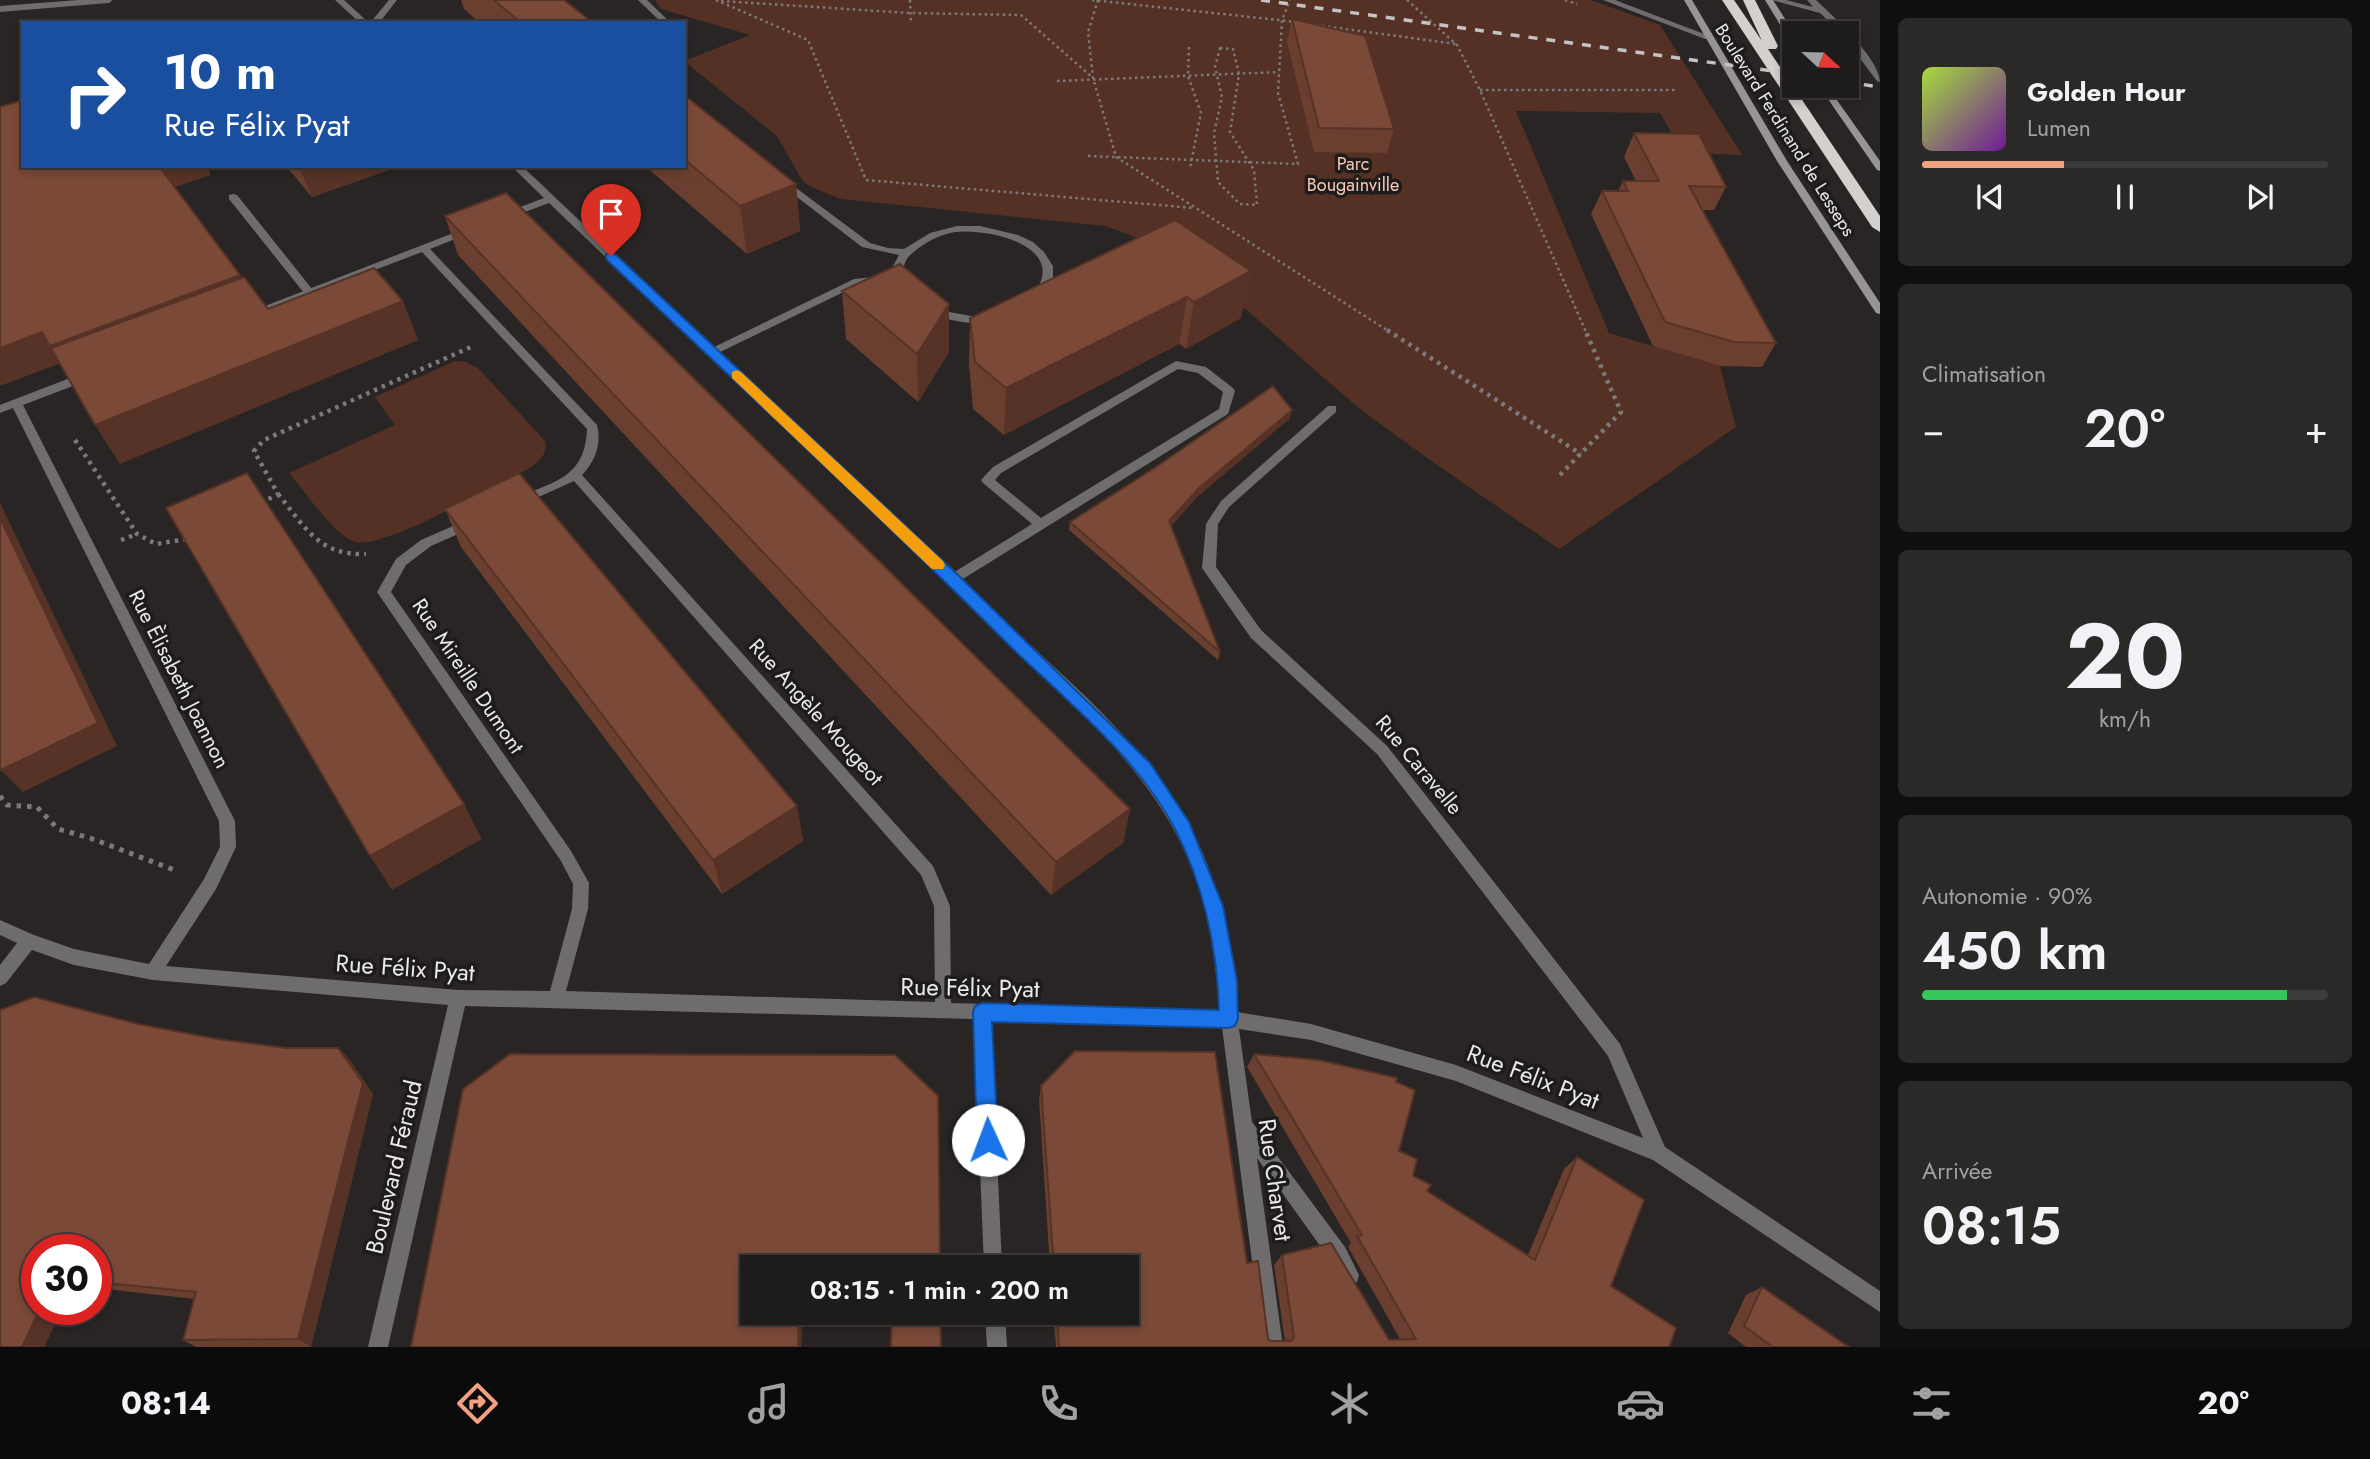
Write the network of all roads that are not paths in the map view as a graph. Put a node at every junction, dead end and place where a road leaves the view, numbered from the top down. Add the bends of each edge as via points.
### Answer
1 (109, 0) edge
2 (339, 0) edge
3 (393, 0) edge
4 (550, 0) edge
5 (642, 0) edge
6 (1607, 0) edge
7 (1688, 0) edge
8 (1728, 0) edge
9 (1749, 0) edge
10 (1769, 0) edge
11 (1776, 0) edge
12 (1811, 0) edge
13 (0, 9) edge
14 (1820, 11) junction
15 (363, 21) edge
16 (376, 21) edge
17 (576, 21) edge
18 (665, 21) edge
19 (1782, 21) edge
20 (1832, 21) edge
21 (1708, 37) junction
22 (1859, 51) edge
23 (1880, 79) edge
24 (1831, 98) edge
25 (1805, 117) junction
26 (518, 168) edge
27 (1880, 168) edge
28 (770, 171) edge
29 (233, 197) dead end
30 (550, 199) junction
31 (499, 218) edge
32 (486, 223) edge
33 (1880, 227) edge
34 (423, 247) junction
35 (906, 252) junction
36 (899, 281) junction
37 (308, 292) junction
38 (907, 296) edge
39 (1028, 305) edge
40 (923, 308) edge
41 (1880, 311) edge
42 (996, 317) edge
43 (232, 321) edge
44 (712, 351) junction
45 (105, 369) edge
46 (16, 403) junction
47 (0, 409) edge
48 (1332, 409) dead end
49 (576, 476) junction
50 (1041, 524) junction
51 (953, 579) junction
52 (0, 927) edge
53 (29, 941) junction
54 (153, 972) junction
55 (0, 978) edge
56 (458, 998) junction
57 (556, 999) junction
58 (943, 1012) junction
59 (982, 1012) junction
60 (1228, 1019) junction
61 (1243, 1125) junction
62 (1659, 1153) junction
63 (992, 1255) edge
64 (1358, 1289) edge
65 (1880, 1302) edge
66 (996, 1325) edge
67 (378, 1347) edge
68 (997, 1347) edge
69 (1273, 1347) edge

1 - 13 street
2 - 15 street
3 - 16 street
4 - 17 street
5 - 18 street
6 - 21 street
7 - 21 street, Boulevard Ferdinand de Lesseps
8 - 25 highway
9 - 25 highway
10 - 19 street
11 - 14 street
12 - 14 street
14 - 20 street
21 - 41 street, Boulevard Ferdinand de Lesseps
22 - 23 street
24 - 27 street
25 - 33 highway
26 - 30 street, Rue Charvet
28 - 35 street via 866,245
29 - 37 street
30 - 31 street
30 - 44 street, Rue Charvet
32 - 34 street
34 - 37 street
34 - 49 street via 593,428 594,447
35 - 36 street via 898,266
35 - 39 street via 920,240 952,230 1010,234 1043,256 1048,270 1047,286
36 - 38 street
36 - 44 street via 859,281
37 - 43 street
40 - 42 street via 958,318
44 - 51 street, Rue Charvet
45 - 46 street
46 - 47 street
46 - 54 street, Rue Èlisabeth Joannon via 227,821 228,847 210,884
48 - 62 street, Rue Caravelle via 1225,504 1212,524 1209,568 1256,634 1382,750 1614,1050
49 - 57 street, Rue Mireille Dumont via 426,543 401,562 384,592 581,883 580,909
49 - 58 street, Rue Angèle Mougeot via 926,871 942,906
50 - 50 street via 1224,411 1229,391 1202,370 1176,365 996,470 987,480
50 - 51 street
51 - 60 street, Rue Charvet via 1144,768 1183,828 1214,906 1227,981
52 - 53 street, Rue Félix Pyat
53 - 54 street, Rue Félix Pyat via 74,957
53 - 55 street
54 - 56 street, Rue Félix Pyat
56 - 57 street, Rue Félix Pyat
56 - 67 street, Boulevard Féraud
57 - 58 street, Rue Félix Pyat
58 - 59 street, Rue Félix Pyat
59 - 60 street, Rue Félix Pyat
59 - 63 street
60 - 61 street, Rue Charvet
60 - 62 street, Rue Félix Pyat via 1311,1031 1457,1073
61 - 64 street via 1338,1254
61 - 69 street, Rue Charvet
62 - 65 street, Rue Félix Pyat
66 - 68 street

